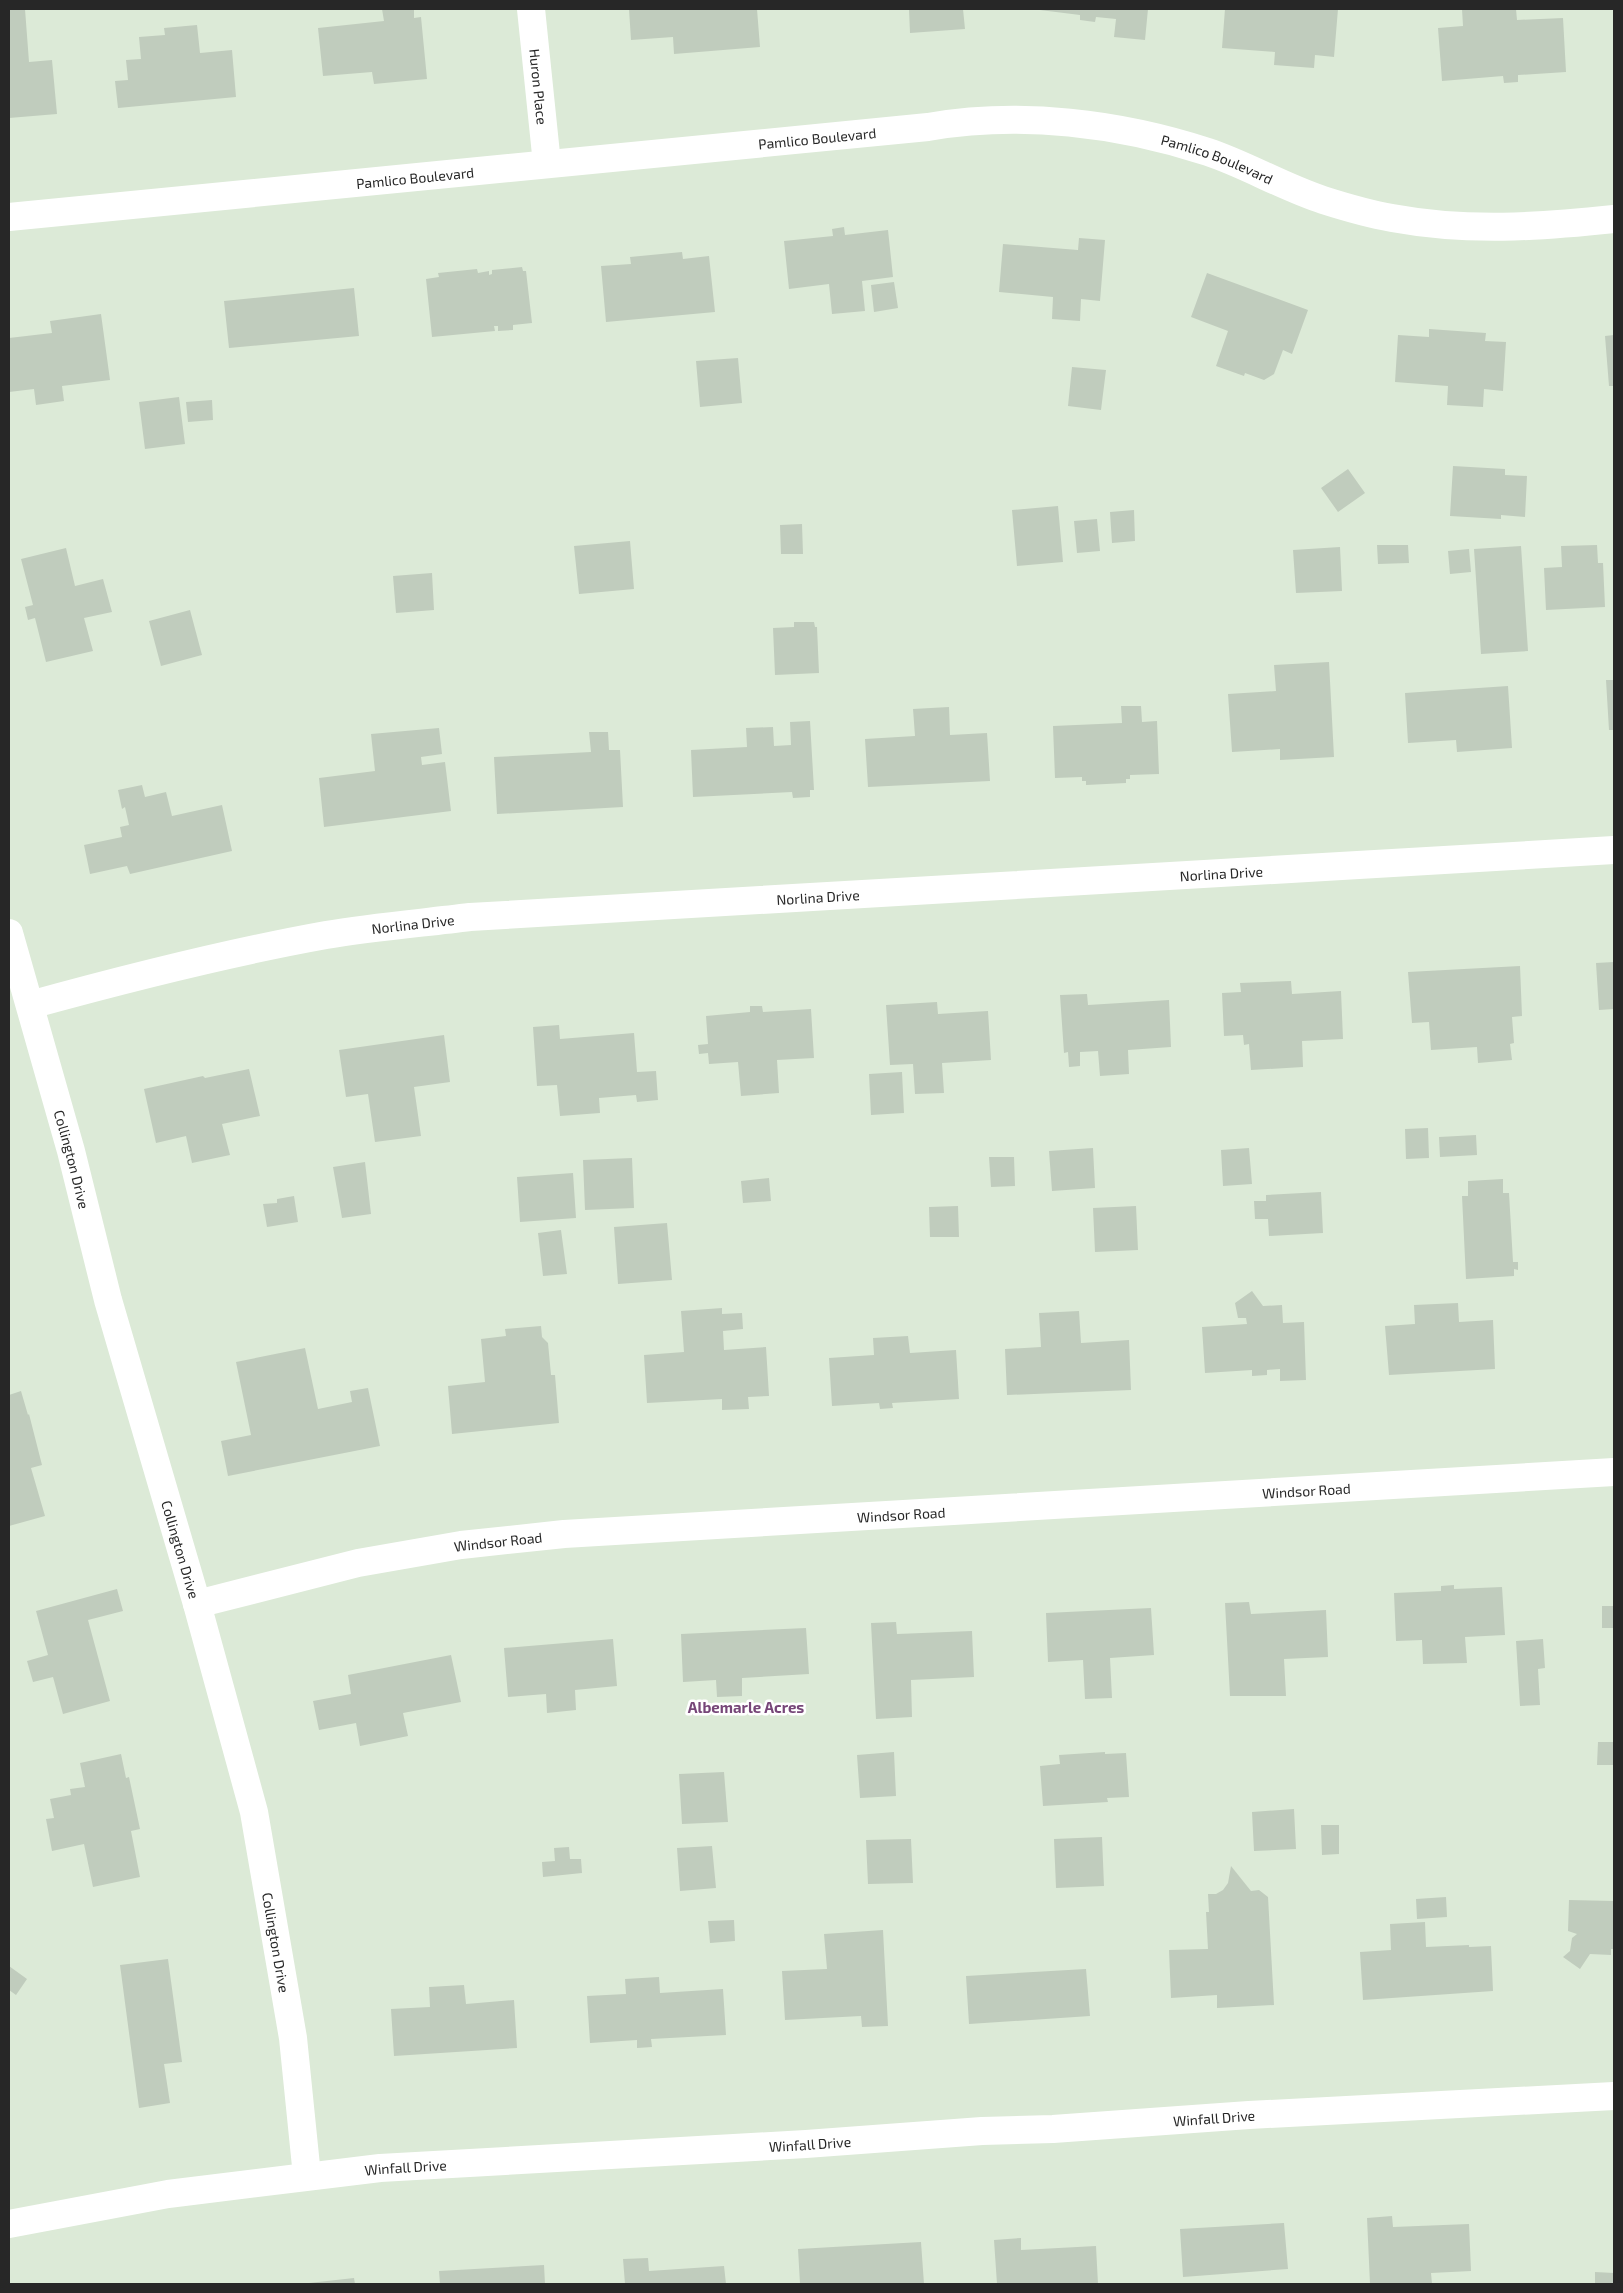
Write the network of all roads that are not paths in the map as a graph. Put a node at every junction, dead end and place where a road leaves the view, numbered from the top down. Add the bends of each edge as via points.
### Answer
1 (531, 9) edge
2 (547, 164) junction
3 (9, 217) edge
4 (1614, 219) edge
5 (1614, 850) edge
6 (9, 933) edge
7 (30, 1004) junction
8 (1614, 1472) edge
9 (197, 1604) junction
10 (1614, 2096) edge
11 (307, 2176) junction
12 (9, 2224) edge

1 - 2 street, Huron Place
2 - 3 street, Pamlico Boulevard
2 - 4 street, Pamlico Boulevard via 1010,120 1097,125 1154,138 1208,152 1322,200 1392,218 1462,227 1530,228
5 - 7 street, Norlina Drive via 470,917 328,935 236,952
6 - 7 street, Collington Drive
7 - 9 street, Collington Drive via 108,1300
8 - 9 street, Windsor Road via 564,1534 358,1563
9 - 11 street, Collington Drive via 254,1812 293,2038
10 - 11 street, Winfall Drive via 982,2131 380,2168
11 - 12 street, Winfall Drive via 168,2194

